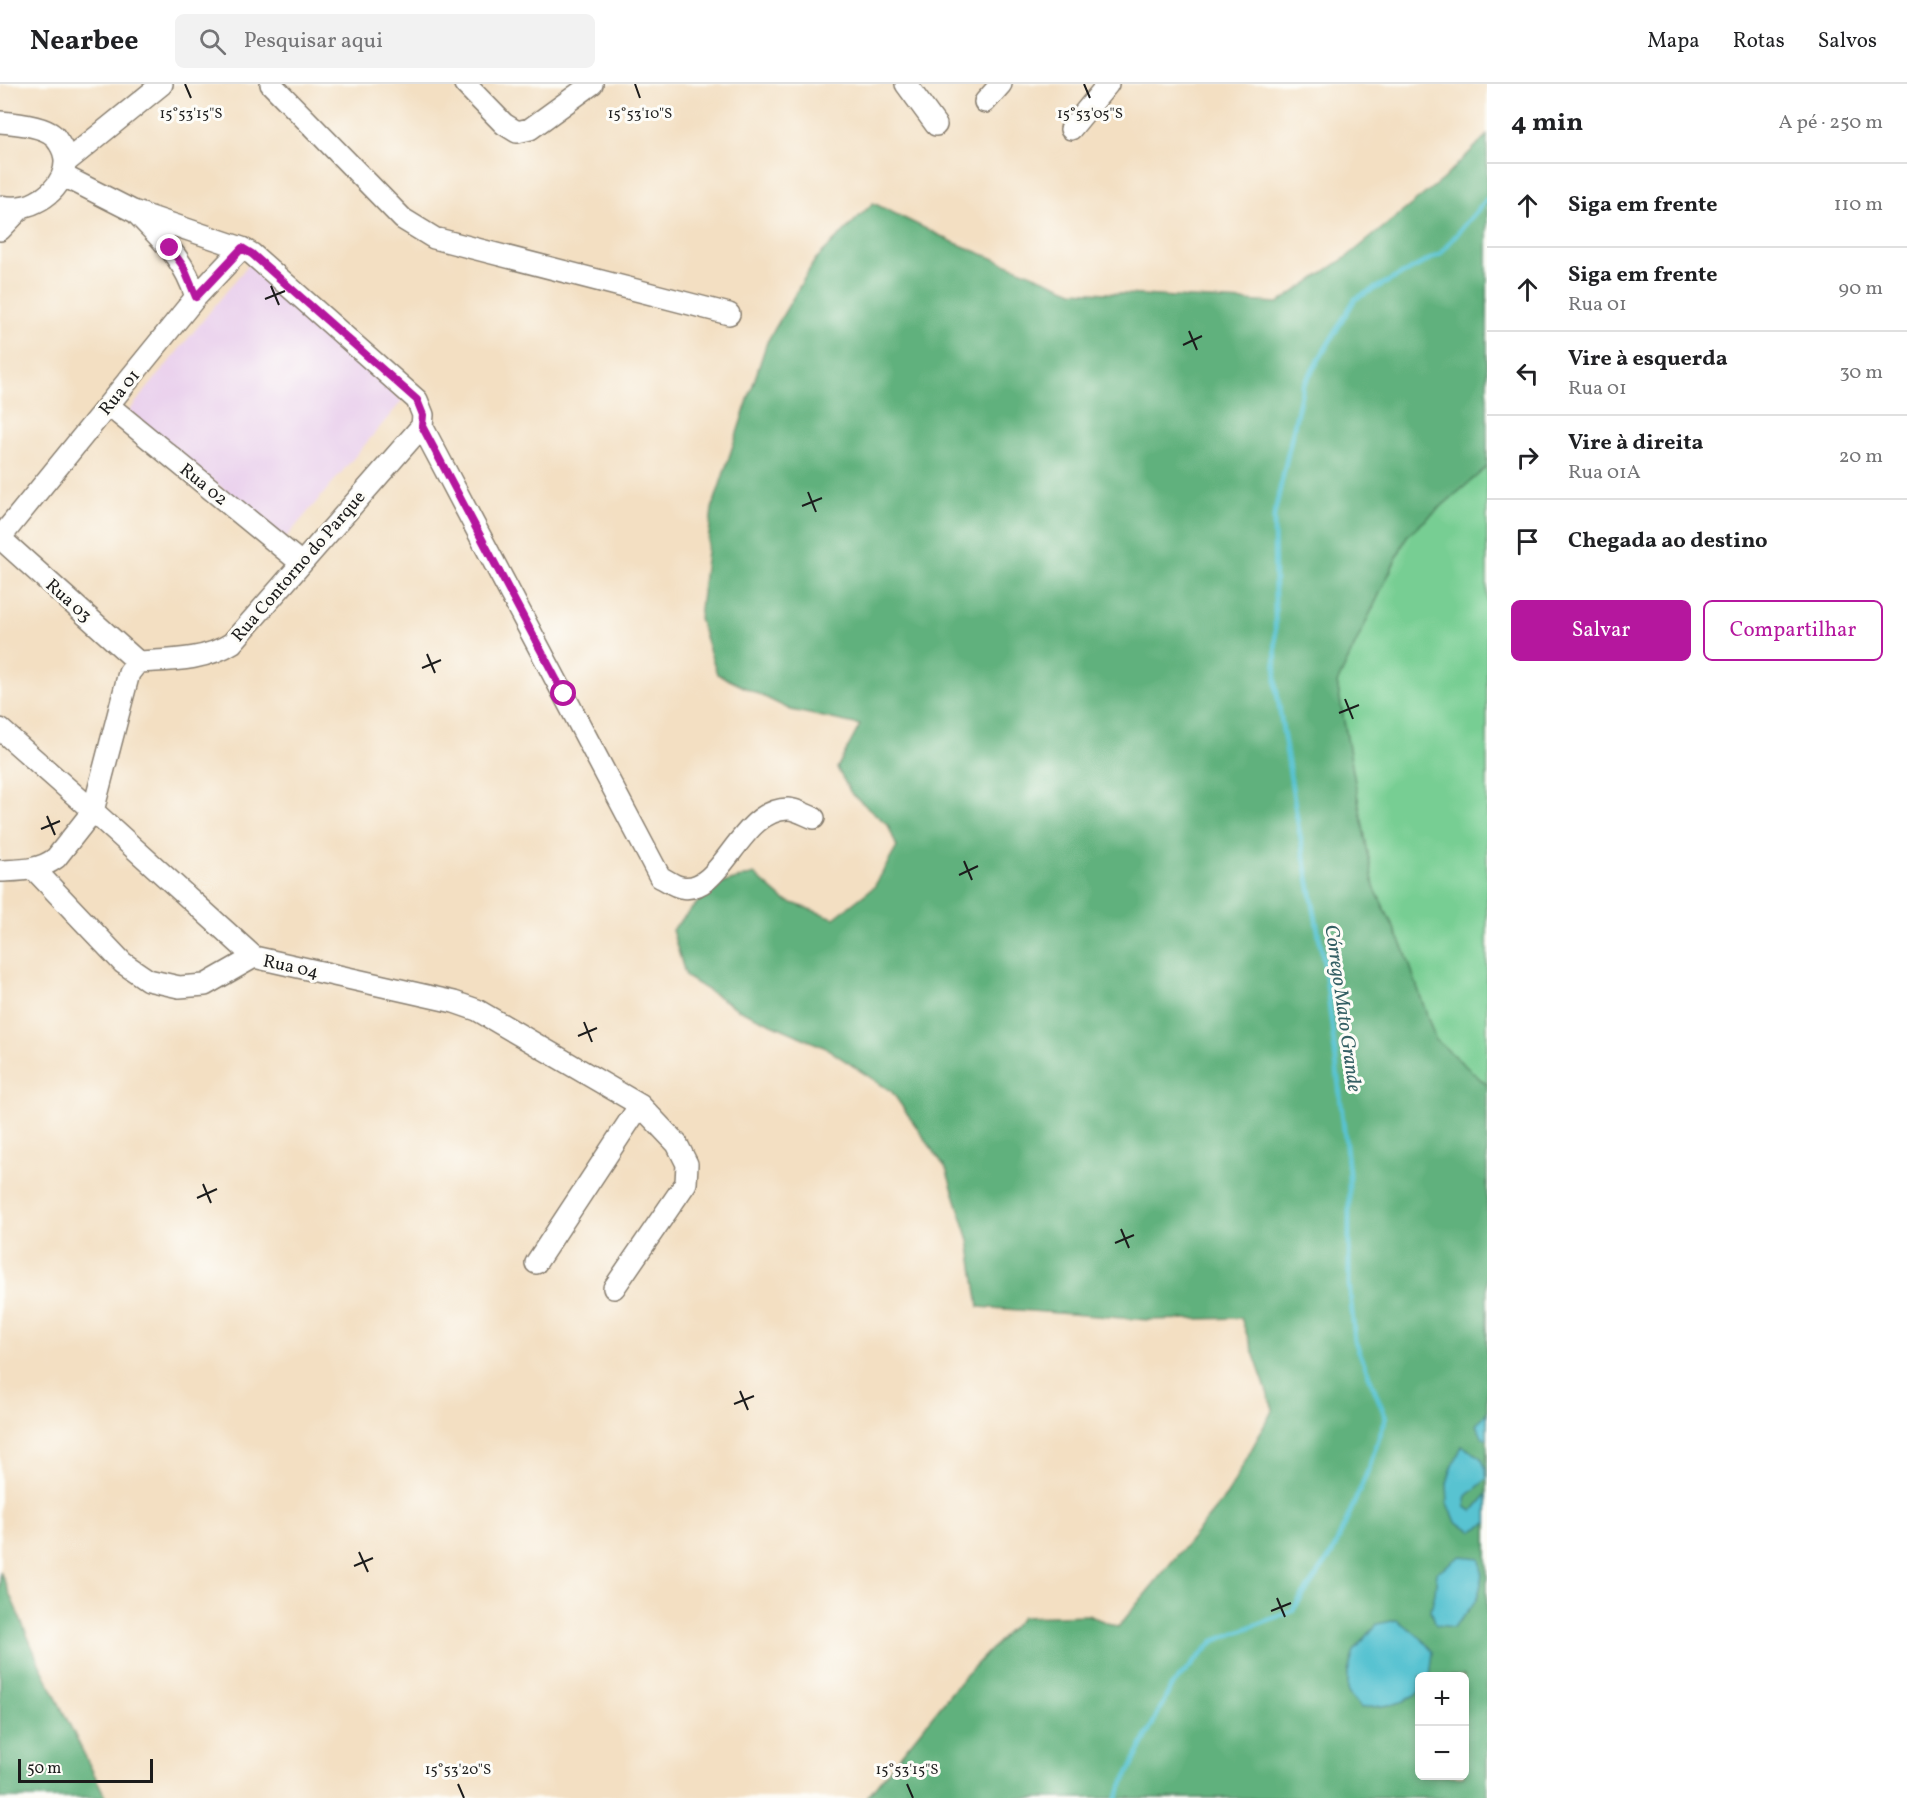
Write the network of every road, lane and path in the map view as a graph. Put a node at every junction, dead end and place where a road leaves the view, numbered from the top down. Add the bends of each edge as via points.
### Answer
1 (162, 84) edge
2 (271, 84) edge
3 (465, 84) edge
4 (592, 84) edge
5 (906, 84) edge
6 (1001, 84) edge
7 (1108, 84) edge
8 (985, 102) dead end
9 (0, 122) edge
10 (936, 125) dead end
11 (107, 129) junction
12 (1071, 129) dead end
13 (54, 135) junction
14 (65, 169) junction
15 (0, 206) edge
16 (22, 207) junction
17 (133, 211) junction
18 (0, 230) edge
19 (242, 248) junction
20 (196, 297) junction
21 (729, 314) dead end
22 (108, 405) junction
23 (422, 426) junction
24 (0, 538) edge
25 (301, 563) junction
26 (138, 662) junction
27 (0, 729) edge
28 (93, 811) junction
29 (814, 818) dead end
30 (33, 869) junction
31 (0, 871) edge
32 (254, 957) junction
33 (640, 1106) junction
34 (536, 1263) dead end
35 (615, 1288) dead end

1 - 11 street
2 - 21 street via 403,219 434,238
3 - 4 street via 517,132 530,129
5 - 10 street
6 - 8 street
7 - 12 street
9 - 13 street via 22,123
11 - 13 street via 78,136
11 - 14 street
13 - 14 street via 65,151
14 - 16 street via 52,192
14 - 17 street
15 - 16 street
16 - 18 street
17 - 19 street
17 - 20 street via 170,248 183,266
19 - 20 street, Rua 01
19 - 23 street via 417,400 423,415
20 - 22 street, Rua 01
22 - 24 street, Rua 01
22 - 25 street, Rua 02
23 - 25 street, Rua Contorno do Parque
23 - 29 street via 660,876 680,887 693,887 709,879 752,825 772,811 790,809
24 - 26 street, Rua 03
25 - 26 street, Rua Contorno do Parque via 232,643 218,652
26 - 28 street via 129,673
27 - 28 street, Rua 04
28 - 30 street via 56,858
28 - 32 street, Rua 04
30 - 31 street
30 - 32 street via 123,963 148,980 179,987 205,985
32 - 33 street, Rua 04 via 477,1010
33 - 34 street
33 - 35 street, Rua 04 via 677,1144 687,1164 686,1182

